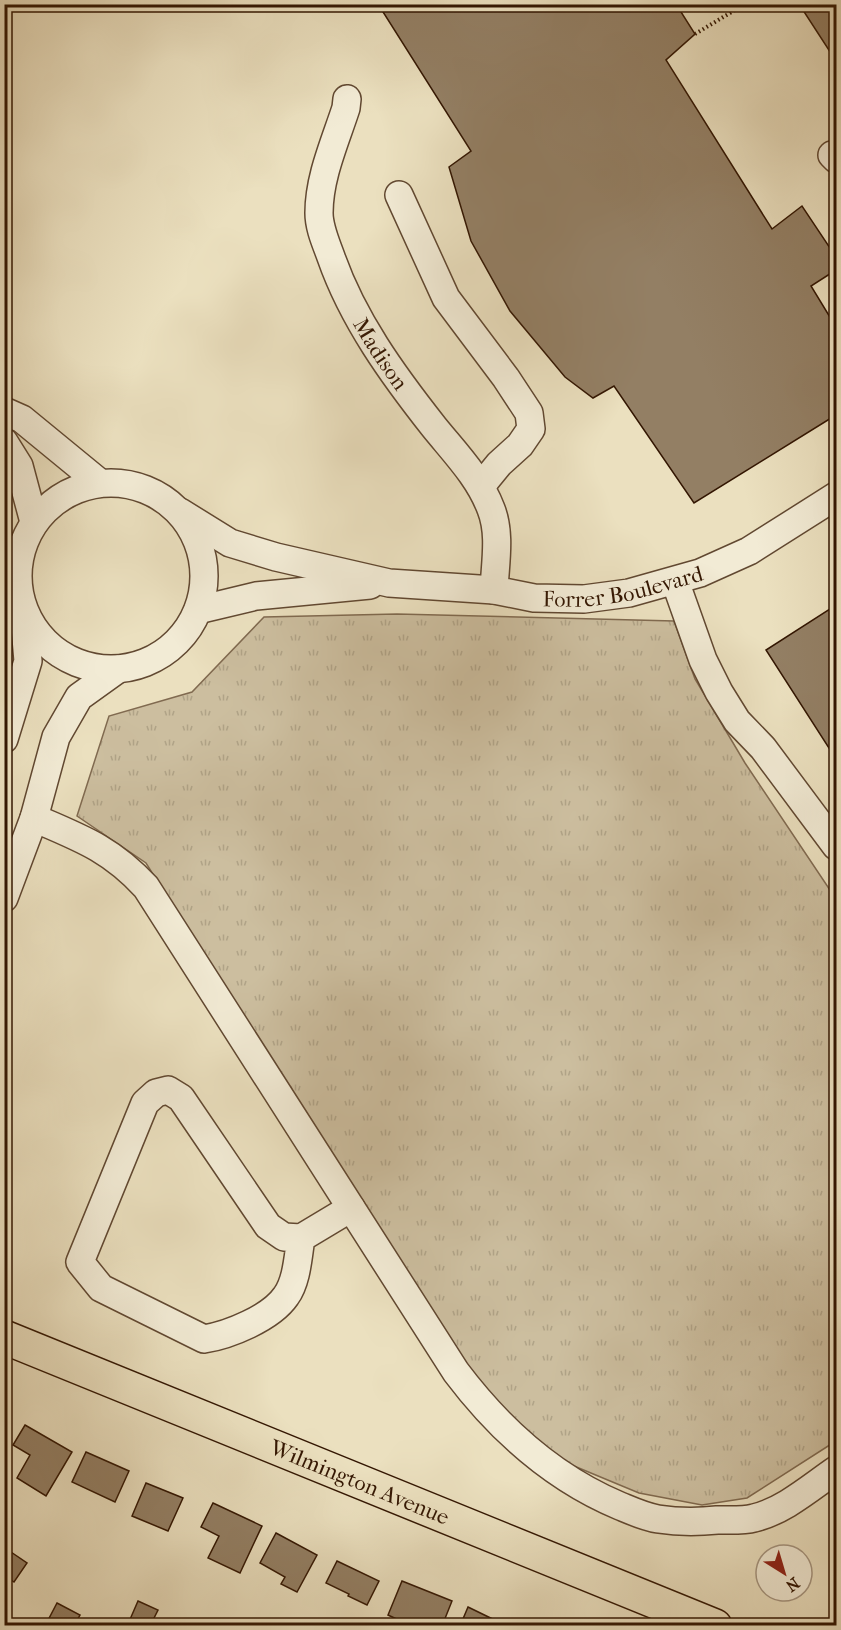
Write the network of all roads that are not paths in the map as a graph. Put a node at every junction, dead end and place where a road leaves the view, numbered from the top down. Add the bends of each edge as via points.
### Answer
1 (347, 99) dead end
2 (399, 195) dead end
3 (4, 411) edge
4 (4, 442) edge
5 (100, 483) junction
6 (481, 486) junction
7 (837, 496) edge
8 (180, 512) junction
9 (34, 522) junction
10 (675, 581) junction
11 (389, 583) junction
12 (494, 590) junction
13 (198, 610) junction
14 (24, 611) junction
15 (118, 669) junction
16 (4, 739) edge
17 (34, 818) junction
18 (837, 846) edge
19 (4, 898) edge
20 (351, 1208) junction
21 (301, 1238) junction
22 (4, 1337) edge
23 (837, 1470) edge
24 (715, 1626) edge

1 - 6 street, Madison via 322,181 319,214 323,237 338,278 397,380
2 - 6 street via 446,298 529,413 531,429
3 - 5 street via 22,419
4 - 9 street via 19,466
5 - 8 street, Forrer Boulevard via 132,485 162,497
5 - 9 street, Forrer Boulevard via 57,499
6 - 12 street, Madison via 492,511 497,542
7 - 10 street, Forrer Boulevard via 749,551
8 - 11 street, Forrer Boulevard via 230,543
8 - 13 street, Forrer Boulevard via 197,540 205,571
9 - 14 street, Forrer Boulevard via 20,552 17,579
10 - 12 street, Forrer Boulevard via 628,593 584,598 534,598
10 - 18 street via 719,692 737,721 763,748
11 - 12 street, Forrer Boulevard
11 - 13 street, Forrer Boulevard via 256,596
13 - 15 street, Forrer Boulevard via 181,638 155,658
14 - 15 street, Forrer Boulevard via 41,639 57,652 86,666
14 - 16 street, Forrer Boulevard via 28,662
15 - 17 street, Forrer Boulevard via 79,697 56,737
17 - 19 street, Forrer Boulevard
17 - 20 street via 106,851 146,887
20 - 21 street
20 - 23 street via 473,1395 507,1431 554,1470 592,1494 657,1519 697,1522 753,1518 779,1508
21 - 21 street via 284,1237 268,1226 180,1098 168,1090 156,1093 145,1103 80,1262 100,1288 204,1339 243,1327 287,1296
22 - 24 main road, Wilmington Avenue

